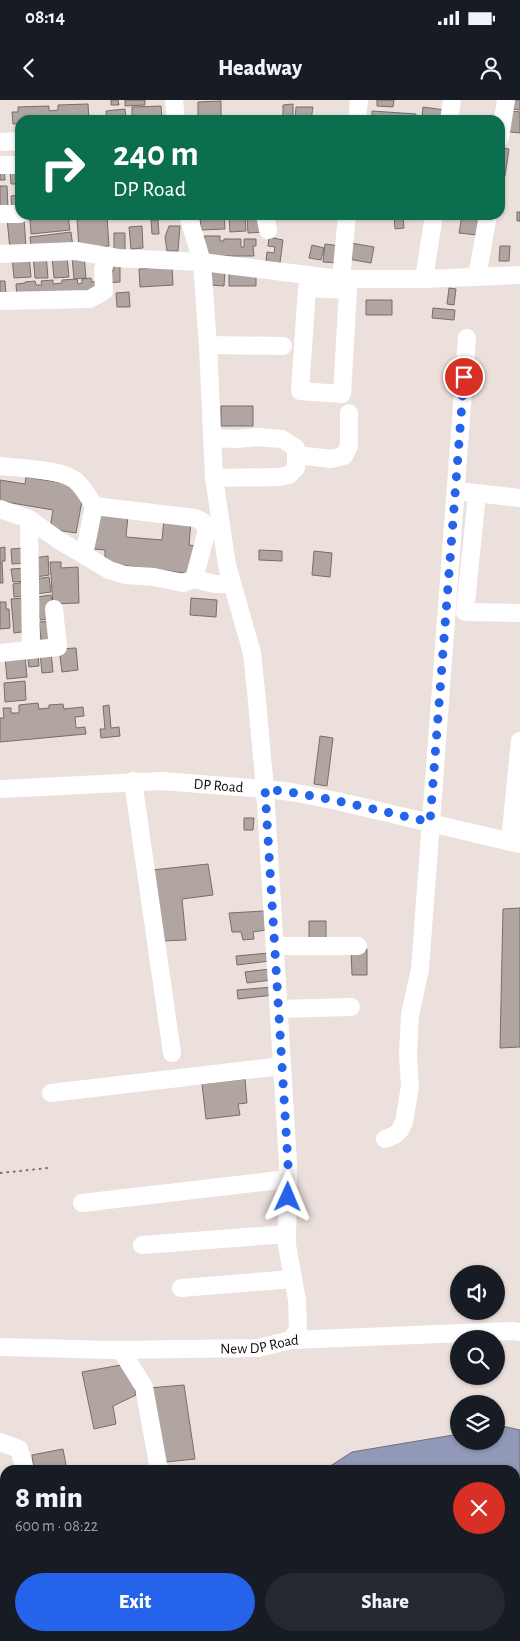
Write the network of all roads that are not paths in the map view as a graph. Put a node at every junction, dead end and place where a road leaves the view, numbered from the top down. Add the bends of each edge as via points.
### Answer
1 (174, 100) edge
2 (359, 100) edge
3 (452, 100) edge
4 (506, 100) edge
5 (176, 115) edge
6 (358, 115) edge
7 (450, 115) edge
8 (504, 115) edge
9 (15, 141) edge
10 (0, 142) edge
11 (0, 165) edge
12 (15, 165) edge
13 (0, 214) edge
14 (15, 214) edge
15 (189, 220) edge
16 (346, 220) edge
17 (433, 220) edge
18 (487, 220) edge
19 (0, 254) edge
20 (202, 262) junction
21 (103, 269) dead end
22 (520, 275) edge
23 (477, 278) junction
24 (424, 279) junction
25 (340, 284) junction
26 (0, 301) edge
27 (467, 338) dead end
28 (208, 345) junction
29 (284, 346) dead end
30 (349, 413) dead end
31 (212, 438) junction
32 (297, 455) junction
33 (0, 466) edge
34 (214, 478) junction
35 (456, 492) junction
36 (477, 494) junction
37 (520, 498) edge
38 (94, 506) junction
39 (0, 509) edge
40 (30, 519) junction
41 (84, 555) junction
42 (194, 579) junction
43 (231, 584) junction
44 (54, 609) dead end
45 (520, 613) edge
46 (31, 650) junction
47 (0, 653) edge
48 (520, 741) edge
49 (146, 781) junction
50 (0, 789) edge
51 (265, 789) junction
52 (430, 822) junction
53 (515, 842) edge
54 (275, 946) junction
55 (358, 946) dead end
56 (351, 1007) dead end
57 (279, 1009) junction
58 (172, 1053) dead end
59 (282, 1066) junction
60 (51, 1094) dead end
61 (385, 1139) dead end
62 (288, 1178) junction
63 (82, 1204) dead end
64 (287, 1234) junction
65 (142, 1246) dead end
66 (293, 1279) junction
67 (181, 1288) dead end
68 (520, 1332) edge
69 (291, 1340) junction
70 (0, 1347) edge
71 (121, 1350) junction
72 (0, 1442) edge
73 (24, 1465) edge
74 (158, 1465) edge

1 - 5 street
2 - 6 street
3 - 7 street
4 - 8 street
9 - 10 street
11 - 12 street
13 - 14 street
15 - 20 street
16 - 25 street
17 - 24 street
18 - 23 street
19 - 20 street via 76,251 118,258
20 - 25 street
20 - 28 street
21 - 26 street via 104,291 90,299
22 - 23 street
23 - 24 street
24 - 25 street
25 - 25 street via 348,290 342,394 300,391 307,288
27 - 35 street
28 - 29 street
28 - 31 street
30 - 32 street via 349,446 344,456 331,459
31 - 32 street via 282,439 296,448
31 - 34 street
32 - 34 street via 296,468 290,475
33 - 38 street via 50,471 75,479
34 - 43 street
35 - 36 street
35 - 52 street
36 - 37 street
36 - 45 street via 465,612
38 - 41 street
38 - 42 street via 195,518 203,522 207,530
39 - 40 street
40 - 41 street
40 - 46 street
41 - 42 street via 109,570 125,574 183,583
42 - 43 street
43 - 51 street via 252,653
44 - 46 street via 58,646
46 - 47 street
48 - 53 street
49 - 50 street, DP Road
49 - 51 street, DP Road
49 - 58 street
51 - 52 street, DP Road
51 - 54 street
52 - 53 street, DP Road
52 - 61 street via 420,969 408,1037 410,1086 404,1122 395,1135
54 - 55 street
54 - 57 street
56 - 57 street
57 - 59 street
59 - 60 street
59 - 62 street
62 - 63 street
62 - 64 street
64 - 65 street
64 - 66 street
66 - 67 street
66 - 69 street via 298,1329
68 - 69 street, New DP Road
69 - 71 street, New DP Road via 258,1348
70 - 71 street, New DP Road
71 - 74 street via 144,1387
72 - 73 street via 19,1449

